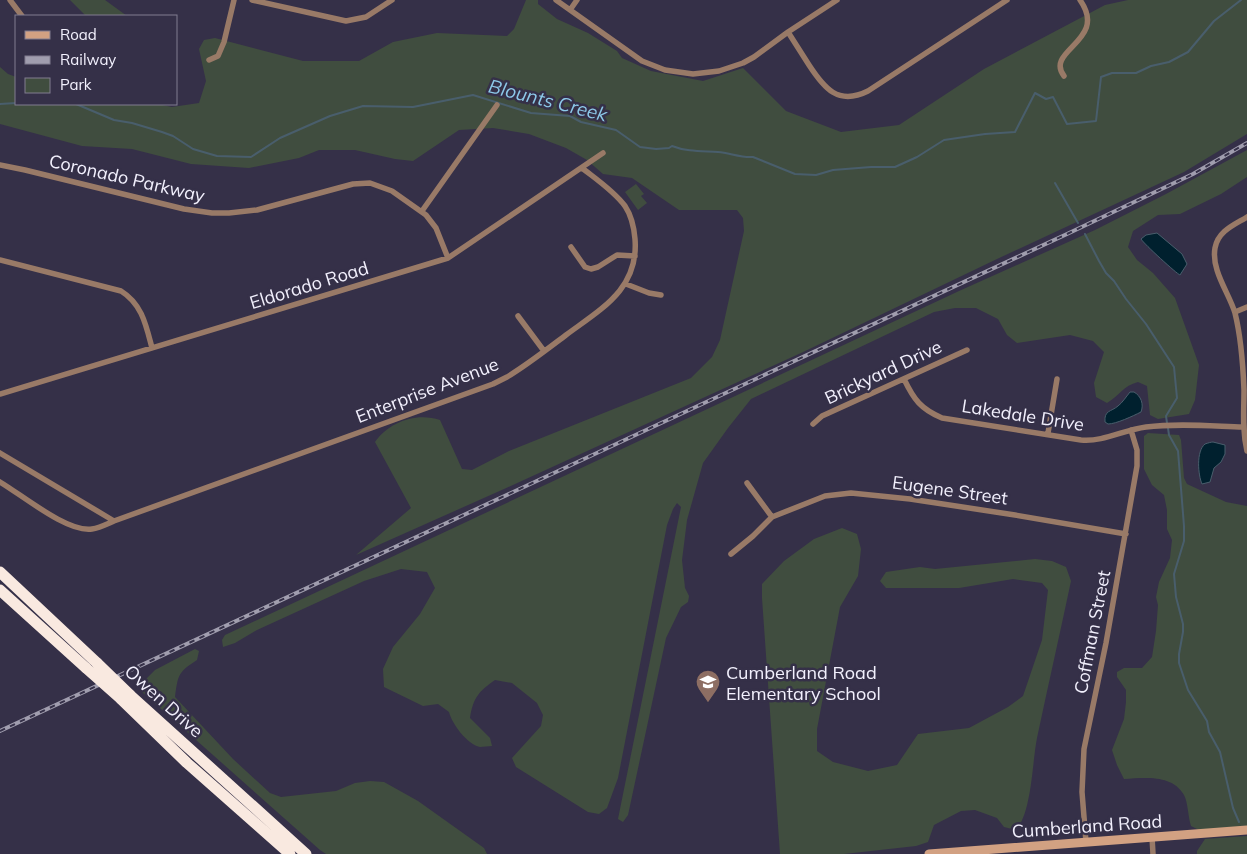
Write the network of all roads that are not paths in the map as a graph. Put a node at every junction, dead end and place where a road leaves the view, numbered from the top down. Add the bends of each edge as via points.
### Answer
1 (10, 0) edge
2 (234, 0) edge
3 (252, 0) edge
4 (392, 0) edge
5 (556, 0) edge
6 (577, 0) edge
7 (837, 0) edge
8 (1006, 0) edge
9 (1080, 0) edge
10 (570, 10) junction
11 (21, 15) edge
12 (788, 32) junction
13 (209, 60) dead end
14 (1064, 76) dead end
15 (498, 105) dead end
16 (603, 153) dead end
17 (0, 166) edge
18 (582, 168) junction
19 (422, 211) junction
20 (1247, 217) edge
21 (571, 247) dead end
22 (635, 256) junction
23 (448, 258) junction
24 (0, 260) edge
25 (626, 284) junction
26 (661, 295) dead end
27 (1247, 307) edge
28 (1235, 312) junction
29 (518, 316) dead end
30 (152, 348) junction
31 (966, 350) dead end
32 (544, 351) junction
33 (904, 379) junction
34 (1057, 379) dead end
35 (1245, 389) edge
36 (0, 394) edge
37 (813, 424) dead end
38 (1243, 427) junction
39 (1130, 430) junction
40 (1048, 433) junction
41 (1247, 451) edge
42 (0, 453) edge
43 (0, 482) edge
44 (748, 483) dead end
45 (772, 517) junction
46 (114, 522) junction
47 (1126, 534) junction
48 (731, 554) dead end
49 (0, 572) edge
50 (0, 590) edge
51 (91, 666) junction
52 (126, 697) junction
53 (1247, 830) edge
54 (268, 835) junction
55 (1152, 837) junction
56 (1086, 842) junction
57 (282, 854) edge
58 (290, 854) edge
59 (306, 854) edge
60 (929, 854) edge
61 (1153, 854) edge

1 - 11 street
2 - 13 street via 224,42 218,56
3 - 4 street via 346,22 366,17
5 - 10 street
6 - 10 street
7 - 12 street
8 - 12 street via 856,96 840,96 828,90
9 - 14 street via 1087,12 1087,25 1083,36 1061,59 1060,68
10 - 12 street via 642,60 678,73 706,73 732,67 754,57
15 - 19 street
16 - 18 street, Eldorado Road
17 - 19 street, Coronado Parkway via 197,211 229,213 256,210 370,183 386,188
18 - 22 street, Enterprise Avenue via 625,206 633,227
18 - 23 street, Eldorado Road
19 - 23 street, Coronado Parkway via 436,228
20 - 28 street via 1224,232 1214,250 1216,265
21 - 22 street via 591,269 617,255
22 - 25 street, Enterprise Avenue
23 - 30 street, Eldorado Road
24 - 30 street via 121,291 138,307
25 - 26 street
25 - 32 street, Enterprise Avenue via 609,304
27 - 28 street
28 - 35 street
29 - 32 street
30 - 36 street, Eldorado Road
31 - 33 street, Brickyard Drive
32 - 46 street, Enterprise Avenue via 493,384
33 - 37 street, Brickyard Drive via 822,416
33 - 40 street, Lakedale Drive via 920,405 942,418
34 - 40 street
35 - 38 street
38 - 39 street, Lakedale Drive
38 - 41 street
39 - 40 street, Lakedale Drive via 1093,441
39 - 47 street, Coffman Street via 1137,450 1137,466
42 - 46 street
43 - 46 street, Enterprise Avenue via 75,528 92,529
44 - 45 street
45 - 47 street, Eugene Street via 825,496 851,493
45 - 48 street
47 - 56 street, Coffman Street via 1084,749 1082,792
49 - 51 highway, Owen Drive
50 - 51 highway, Owen Drive
51 - 52 highway, Owen Drive, bridge
52 - 54 highway, Owen Drive via 187,764
52 - 59 highway, Owen Drive
53 - 55 main road, Cumberland Road
54 - 57 highway
54 - 58 highway, Owen Drive
55 - 56 main road, Cumberland Road
55 - 61 street
56 - 60 main road, Cumberland Road

